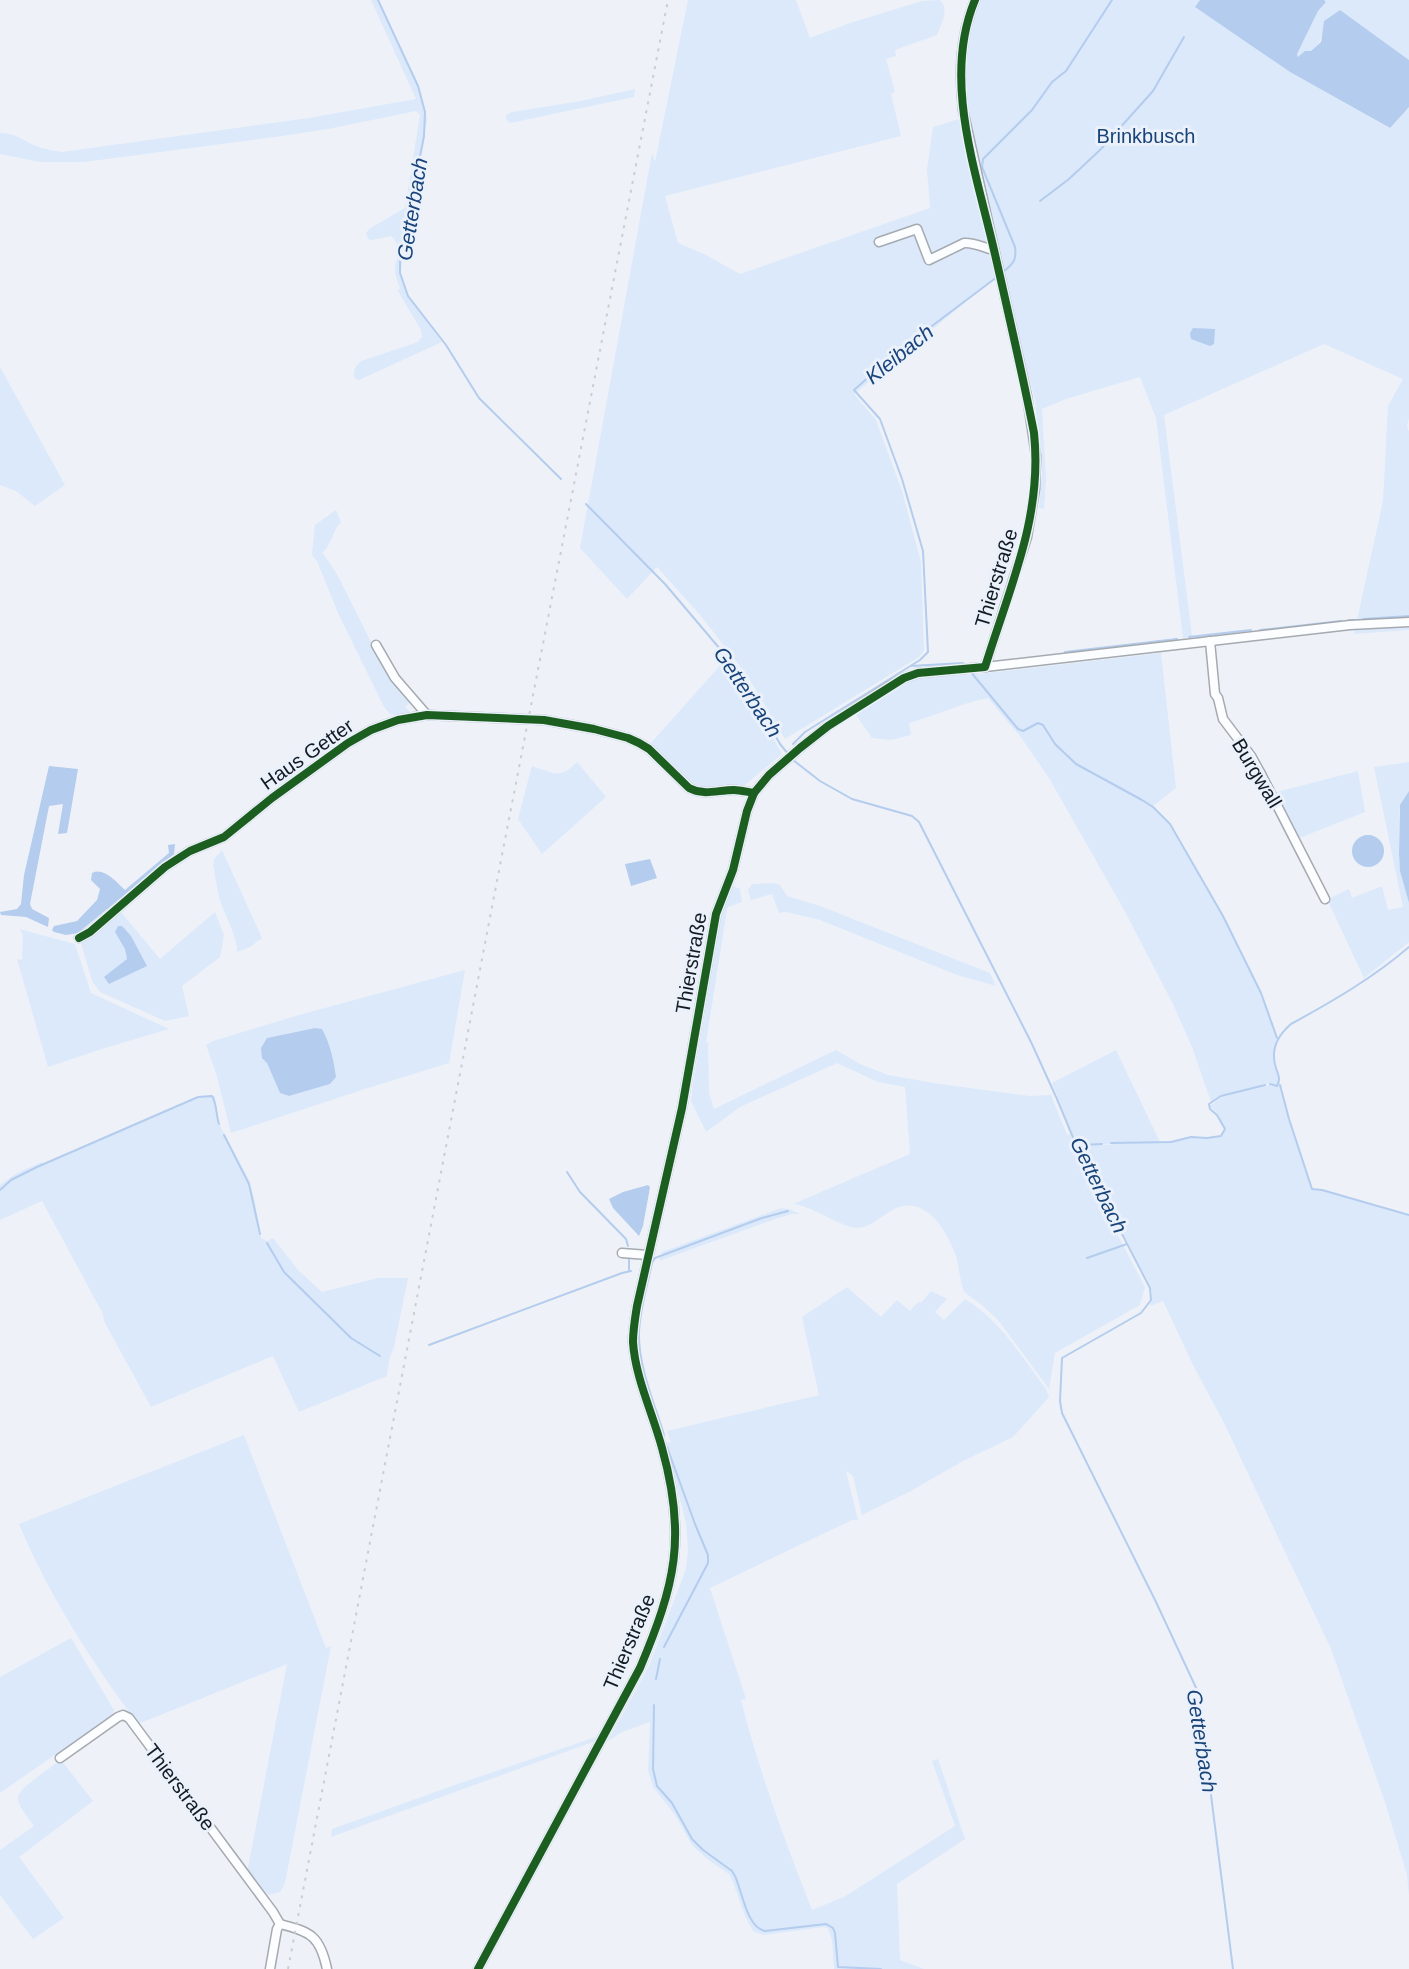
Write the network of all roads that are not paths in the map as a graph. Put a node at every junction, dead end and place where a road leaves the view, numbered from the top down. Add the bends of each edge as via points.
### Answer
1 (975, 0) edge
2 (879, 242) dead end
3 (994, 250) junction
4 (1409, 622) edge
5 (1210, 641) junction
6 (376, 645) dead end
7 (985, 667) junction
8 (427, 715) junction
9 (754, 793) junction
10 (1325, 899) dead end
11 (79, 938) dead end
12 (621, 1254) dead end
13 (648, 1255) junction
14 (60, 1758) dead end
15 (280, 1924) junction
16 (270, 1969) edge
17 (327, 1969) edge
18 (478, 1969) edge

1 - 3 street, Thierstraße via 964,33 961,82 968,137
2 - 3 street via 917,229 929,260 964,243
3 - 7 street, Thierstraße via 1034,433 1036,472 1027,537
4 - 5 street
5 - 7 street
5 - 10 street, Burgwall via 1215,694 1223,719 1251,756
6 - 8 street via 400,685
7 - 9 street, Thierstraße via 918,673 904,678 828,726
8 - 9 street, Haus Getter via 544,720 594,729 649,749 695,791
8 - 11 street, Haus Getter via 387,723 348,743 224,837 165,867
9 - 13 street, Thierstraße via 733,870 716,914 682,1108
12 - 13 street
13 - 18 street, Thierstraße via 633,1344 674,1497 676,1542 670,1582 660,1620 640,1668
14 - 15 street, Thierstraße via 117,1717 129,1718
15 - 16 street
15 - 17 street via 303,1930 315,1939

